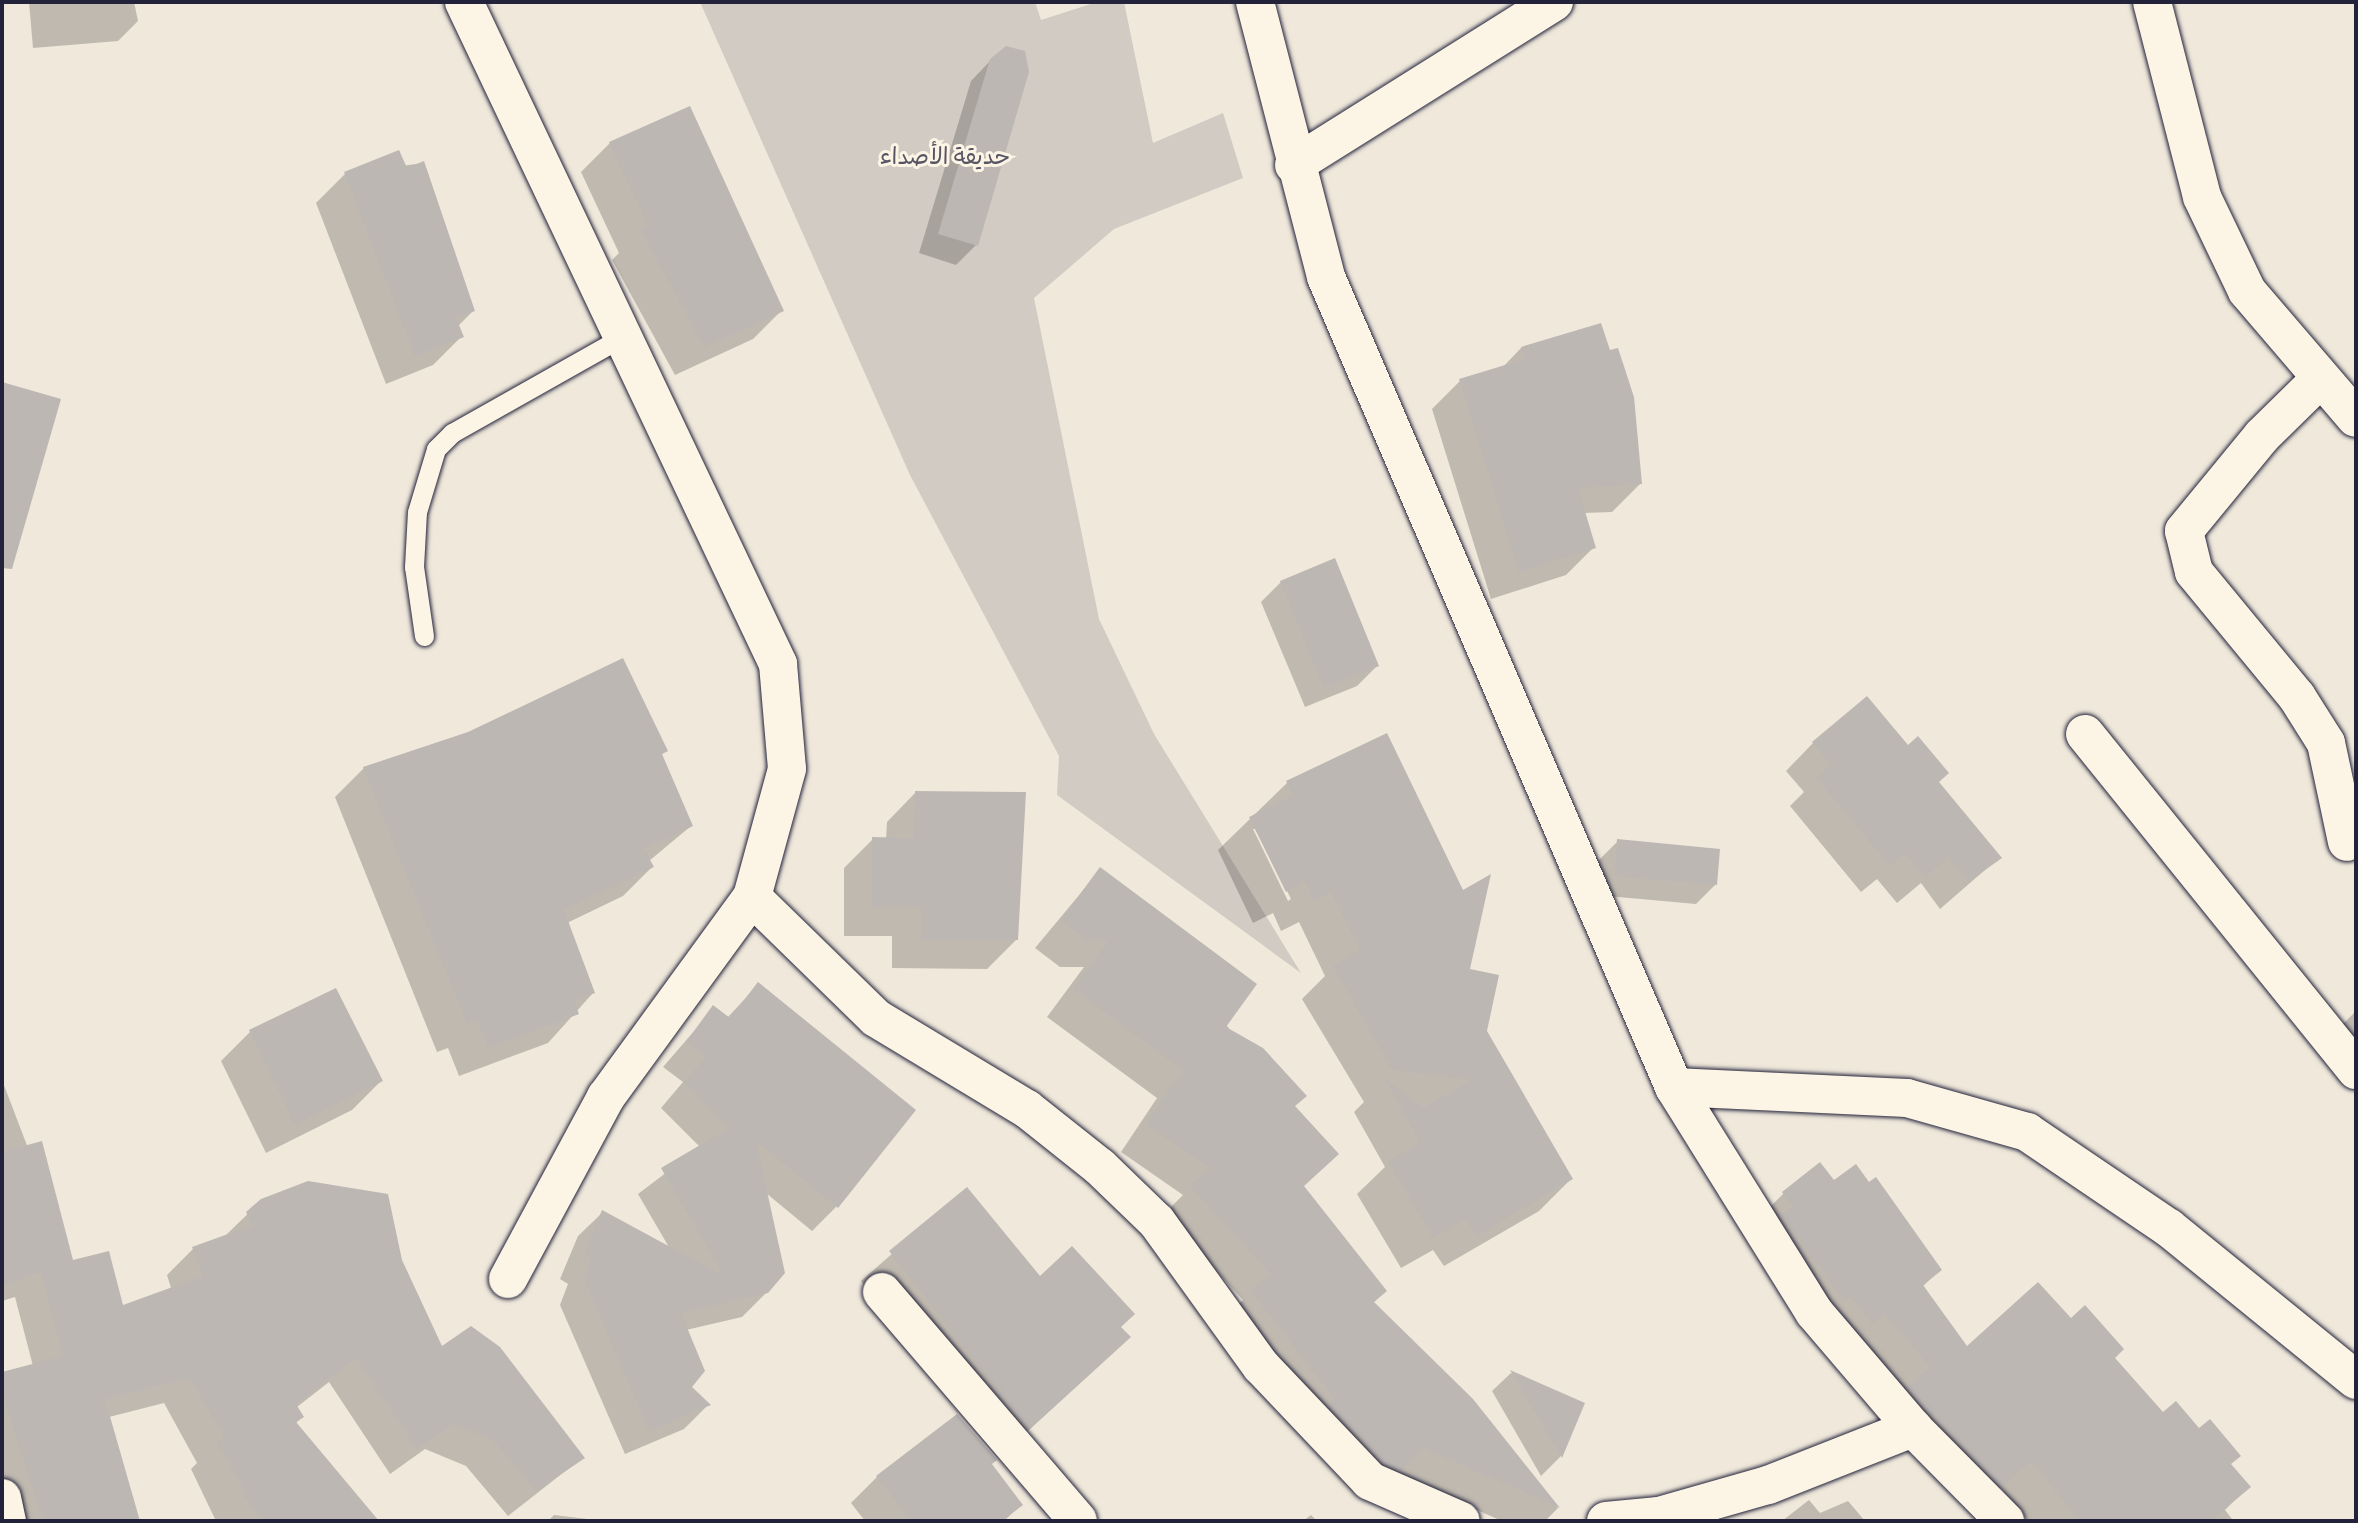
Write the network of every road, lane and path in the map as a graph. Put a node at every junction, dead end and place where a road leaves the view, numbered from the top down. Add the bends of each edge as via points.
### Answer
1 (464, 2) edge
2 (1255, 2) edge
3 (1554, 2) edge
4 (2152, 2) edge
5 (1294, 165) junction
6 (624, 337) junction
7 (2319, 380) junction
8 (2356, 418) edge
9 (424, 636) dead end
10 (2085, 734) dead end
11 (2341, 746) edge
12 (2347, 842) dead end
13 (752, 897) junction
14 (2356, 1070) edge
15 (1674, 1087) junction
16 (508, 1279) dead end
17 (882, 1292) dead end
18 (2356, 1380) edge
19 (1913, 1429) junction
20 (2, 1498) edge
21 (7, 1521) edge
22 (1078, 1521) edge
23 (1461, 1521) edge
24 (1606, 1521) edge
25 (2005, 1521) edge

1 - 6 street
2 - 5 street
3 - 5 street
4 - 7 street via 2202,197 2247,291
5 - 15 street via 1326,277 1364,376
6 - 9 lane via 452,433 436,449 416,512 414,567
6 - 13 street via 778,664 787,769
7 - 8 street
7 - 11 street via 2262,436 2184,530 2194,572
10 - 14 street
11 - 12 street
13 - 16 street via 606,1097
13 - 23 street via 876,1018 1027,1109 1100,1167 1157,1223 1261,1366 1370,1481
15 - 18 street via 1907,1098 2027,1132 2158,1220
15 - 19 street via 1814,1312
17 - 22 street
19 - 24 street via 1768,1485 1659,1516
19 - 25 street
20 - 21 street

